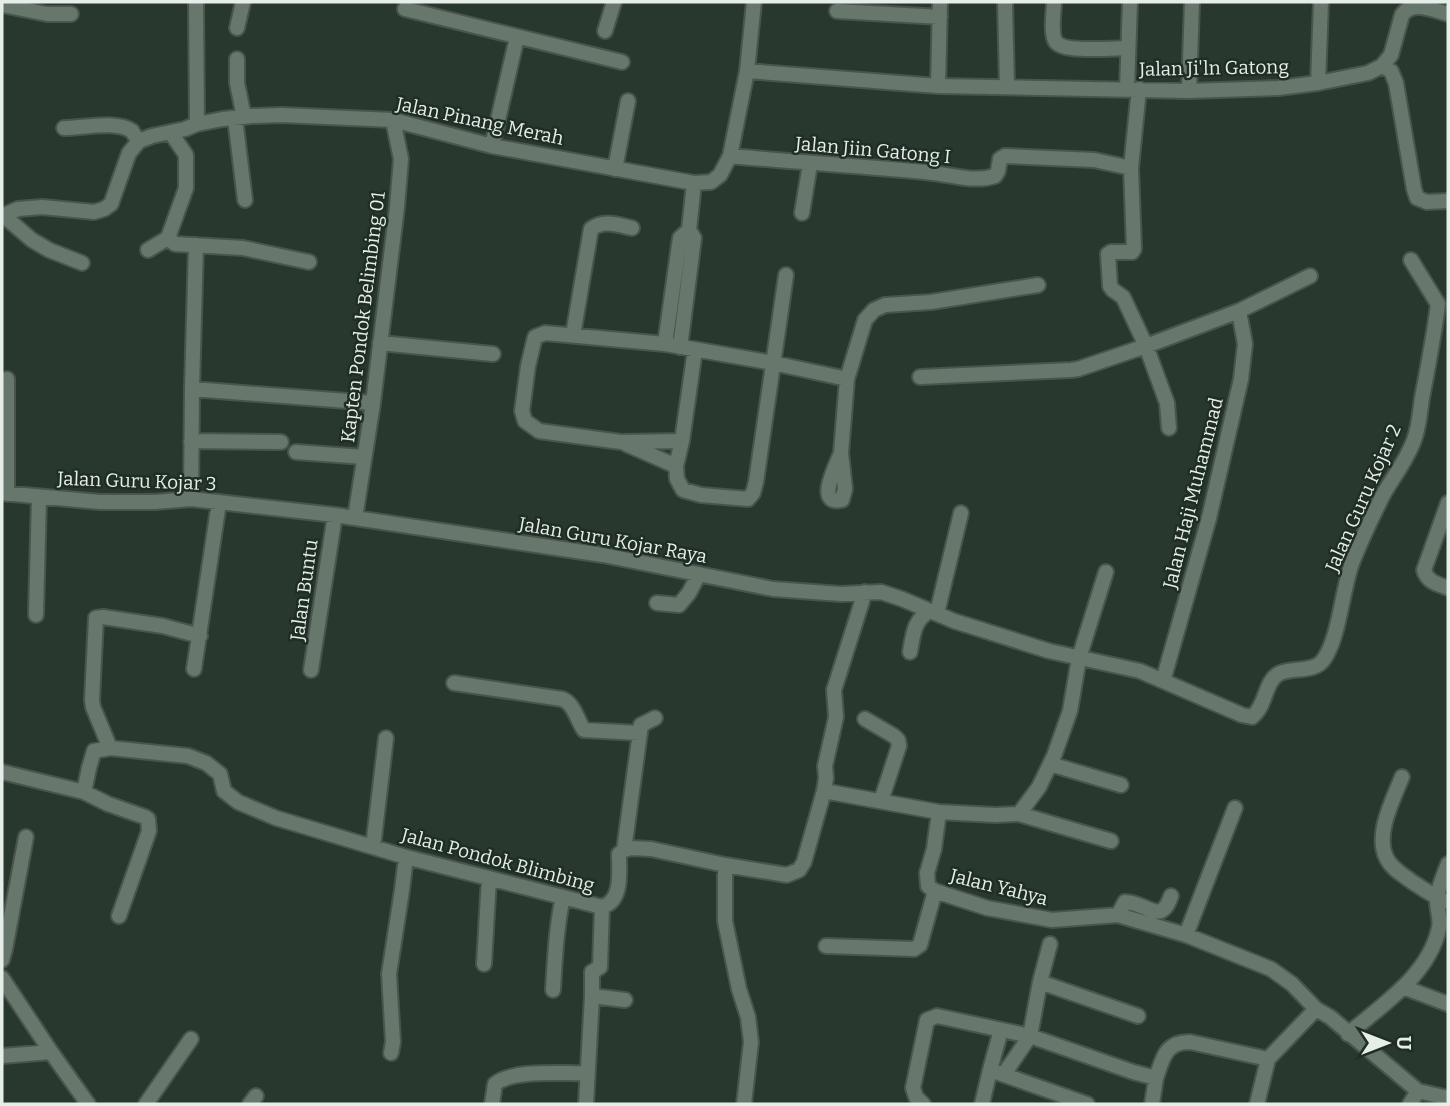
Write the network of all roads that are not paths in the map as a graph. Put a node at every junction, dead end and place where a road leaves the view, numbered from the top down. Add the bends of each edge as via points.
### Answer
1 (196, 2) edge
2 (243, 2) edge
3 (614, 2) edge
4 (754, 2) edge
5 (1005, 2) edge
6 (1054, 2) edge
7 (1130, 2) edge
8 (1192, 2) edge
9 (1321, 2) edge
10 (1403, 4) edge
11 (2, 5) edge
12 (405, 9) dead end
13 (940, 9) edge
14 (837, 11) dead end
15 (71, 14) dead end
16 (1448, 14) edge
17 (237, 28) dead end
18 (605, 31) dead end
19 (517, 37) junction
20 (1128, 48) junction
21 (237, 60) dead end
22 (622, 62) dead end
23 (1382, 66) junction
24 (747, 71) junction
25 (1318, 83) junction
26 (938, 86) junction
27 (1007, 86) junction
28 (1133, 89) junction
29 (1189, 91) junction
30 (628, 101) dead end
31 (239, 117) junction
32 (393, 120) junction
33 (197, 124) junction
34 (64, 128) dead end
35 (171, 133) junction
36 (139, 141) junction
37 (492, 146) junction
38 (730, 156) junction
39 (810, 163) junction
40 (1131, 168) junction
41 (615, 169) junction
42 (694, 183) junction
43 (246, 200) dead end
44 (1448, 201) edge
45 (802, 213) dead end
46 (3, 216) edge
47 (632, 228) dead end
48 (168, 238) junction
49 (196, 245) junction
50 (148, 250) dead end
51 (1411, 260) dead end
52 (309, 261) dead end
53 (82, 263) dead end
54 (786, 275) dead end
55 (1310, 276) dead end
56 (1038, 285) dead end
57 (1443, 302) edge
58 (1239, 311) junction
59 (573, 335) junction
60 (380, 343) junction
61 (672, 346) junction
62 (1146, 346) junction
63 (695, 350) junction
64 (493, 354) dead end
65 (773, 363) junction
66 (920, 377) dead end
67 (7, 379) dead end
68 (847, 379) junction
69 (192, 389) junction
70 (373, 403) junction
71 (1169, 428) dead end
72 (191, 441) junction
73 (681, 441) junction
74 (281, 442) dead end
75 (621, 442) junction
76 (296, 452) dead end
77 (842, 453) dead end
78 (364, 457) junction
79 (676, 466) junction
80 (5, 493) edge
81 (39, 497) junction
82 (191, 499) junction
83 (219, 502) junction
84 (1448, 503) edge
85 (961, 513) dead end
86 (335, 515) junction
87 (355, 519) junction
88 (1106, 572) dead end
89 (699, 574) junction
90 (1448, 587) edge
91 (865, 592) junction
92 (657, 603) dead end
93 (934, 612) junction
94 (36, 615) dead end
95 (200, 636) junction
96 (910, 652) dead end
97 (1079, 658) junction
98 (194, 669) dead end
99 (311, 670) dead end
100 (1163, 681) junction
101 (454, 683) dead end
102 (655, 718) dead end
103 (866, 719) dead end
104 (639, 733) junction
105 (386, 738) dead end
106 (110, 748) junction
107 (1050, 764) junction
108 (2, 772) edge
109 (1402, 776) dead end
110 (1121, 785) dead end
111 (824, 791) junction
112 (84, 792) junction
113 (881, 800) junction
114 (1235, 808) dead end
115 (939, 812) junction
116 (1018, 814) junction
117 (26, 837) dead end
118 (1111, 841) dead end
119 (373, 847) junction
120 (624, 850) junction
121 (406, 857) junction
122 (1448, 864) edge
123 (725, 865) junction
124 (489, 878) junction
125 (935, 891) junction
126 (1171, 896) dead end
127 (563, 897) junction
128 (1442, 900) edge
129 (602, 907) junction
130 (1118, 915) junction
131 (119, 916) dead end
132 (1186, 935) junction
133 (1050, 944) dead end
134 (826, 946) dead end
135 (2, 960) edge
136 (484, 964) dead end
137 (2, 978) edge
138 (1040, 982) junction
139 (1403, 987) junction
140 (553, 990) dead end
141 (592, 996) junction
142 (625, 999) dead end
143 (1448, 1004) edge
144 (1317, 1009) junction
145 (1138, 1016) dead end
146 (1340, 1026) junction
147 (1001, 1030) junction
148 (1030, 1036) junction
149 (191, 1039) dead end
150 (51, 1052) junction
151 (391, 1053) dead end
152 (2, 1056) edge
153 (1268, 1059) junction
154 (997, 1072) junction
155 (586, 1073) junction
156 (1156, 1078) junction
157 (1419, 1091) junction
158 (1448, 1098) edge
159 (88, 1104) edge
160 (146, 1104) edge
161 (492, 1104) edge
162 (586, 1104) edge
163 (744, 1104) edge
164 (923, 1104) edge
165 (982, 1104) edge
166 (1087, 1104) edge
167 (1152, 1104) edge
168 (1257, 1104) edge
169 (1410, 1104) edge

1 - 33 street
2 - 17 street
3 - 18 street
4 - 24 street
5 - 27 street
6 - 20 street via 1053,35 1060,46
7 - 20 street
8 - 29 street
9 - 25 street
10 - 16 street
10 - 23 street via 1391,55
11 - 15 street
12 - 19 street
13 - 14 street
13 - 26 street
19 - 22 street
19 - 37 street
20 - 28 street
21 - 31 street
23 - 25 street, Jalan Ji'ln Gatong
23 - 44 street via 1391,71 1396,83 1417,198
24 - 26 street, Jalan Ji'ln Gatong
24 - 38 street
25 - 29 street, Jalan Ji'ln Gatong
26 - 27 street, Jalan Ji'ln Gatong
27 - 28 street, Jalan Ji'ln Gatong
28 - 29 street, Jalan Ji'ln Gatong
28 - 40 street
30 - 41 street
31 - 32 street, Jalan Pinang Merah
31 - 33 street, Jalan Pinang Merah
31 - 43 street
32 - 37 street, Jalan Pinang Merah
32 - 60 street, Kapten Pondok Belimbing 01 via 401,159
33 - 35 street, Jalan Pinang Merah
34 - 36 street via 117,126
35 - 36 street, Jalan Pinang Merah
35 - 48 street via 186,155 186,188
36 - 46 street via 129,153 111,204 104,209 42,207
37 - 41 street, Jalan Pinang Merah
38 - 39 street, Jalan Jiin Gatong I
38 - 42 street via 711,182
39 - 40 street, Jalan Jiin Gatong I via 971,178 995,176 1005,156 1094,160
39 - 45 street
40 - 62 street via 1134,249 1108,254 1110,286 1123,297
41 - 42 street, Jalan Pinang Merah
42 - 61 street via 689,230 694,238
46 - 53 street via 32,240
47 - 59 street via 605,223 591,229
48 - 49 street via 175,244
48 - 50 street
49 - 52 street via 243,248
49 - 69 street
51 - 57 street
54 - 65 street
55 - 58 street
56 - 68 street via 884,305 865,320
57 - 100 street, Jalan Guru Kojar 2 via 1414,440 1353,561 1324,660 1273,678 1252,717
58 - 62 street
58 - 100 street, Jalan Haji Muhammad via 1245,344 1241,379 1209,518
59 - 61 street
59 - 75 street via 535,337 523,393 525,421 539,431
60 - 64 street
60 - 70 street, Kapten Pondok Belimbing 01
61 - 63 street
62 - 66 street via 1071,370
62 - 71 street via 1167,403
63 - 65 street
63 - 73 street
65 - 68 street
65 - 79 street via 750,497 744,500 683,490
67 - 80 street
68 - 77 street
69 - 70 street
69 - 72 street
70 - 78 street, Kapten Pondok Belimbing 01
72 - 74 street
72 - 82 street
73 - 75 street
73 - 79 street
75 - 79 street
76 - 78 street
78 - 87 street, Kapten Pondok Belimbing 01
80 - 81 street, Jalan Guru Kojar 3
81 - 82 street, Jalan Guru Kojar 3 via 100,502
81 - 94 street
82 - 83 street, Jalan Guru Kojar 3
83 - 86 street, Jalan Guru Kojar 3
83 - 95 street
84 - 90 street via 1424,570 1429,580
85 - 93 street
86 - 87 street, Jalan Guru Kojar 3
86 - 99 street, Jalan Buntu
87 - 89 street, Jalan Guru Kojar Raya via 603,555
88 - 97 street
89 - 91 street, Jalan Guru Kojar Raya via 773,589
89 - 92 street via 679,605
91 - 93 street, Jalan Guru Kojar 2 via 881,592
91 - 111 street via 834,690 836,711
93 - 96 street via 921,615
93 - 97 street, Jalan Guru Kojar 2
95 - 98 street
95 - 106 street via 163,626 96,618 92,700
97 - 100 street, Jalan Guru Kojar 2 via 1140,671
97 - 107 street via 1070,710
101 - 104 street via 562,699 584,730
102 - 104 street via 641,725
103 - 113 street via 898,740
104 - 120 street
105 - 119 street
106 - 112 street via 94,751
106 - 119 street, Jalan Pondok Blimbing via 188,756 220,774 224,791 238,802
107 - 110 street
107 - 116 street
108 - 112 street
109 - 128 street via 1381,844 1392,866
111 - 113 street
111 - 123 street via 799,870 787,875
112 - 131 street via 149,822
113 - 115 street
114 - 132 street
115 - 116 street
115 - 125 street, Jalan Yahya via 927,873 928,886
116 - 118 street
117 - 135 street
119 - 121 street, Jalan Pondok Blimbing
120 - 123 street via 651,849
120 - 129 street, Jalan Pondok Blimbing via 619,854 615,900
121 - 124 street, Jalan Pondok Blimbing
121 - 151 street via 389,974
122 - 128 street
123 - 163 street via 725,921 751,1042
124 - 127 street, Jalan Pondok Blimbing
124 - 136 street
125 - 130 street, Jalan Yahya via 987,908 1052,920
125 - 134 street via 918,948
126 - 130 street via 1161,911 1125,902
127 - 129 street, Jalan Pondok Blimbing
127 - 140 street
128 - 139 street via 1433,948
129 - 141 street via 600,967 592,972
130 - 132 street, Jalan Yahya
132 - 144 street, Jalan Yahya via 1271,969
133 - 138 street
137 - 150 street
138 - 145 street
138 - 148 street
139 - 143 street
139 - 146 street
141 - 142 street
141 - 155 street
144 - 146 street, Jalan Yahya
144 - 153 street
146 - 157 street, Jalan Yahya
147 - 148 street
147 - 154 street
147 - 164 street via 937,1016 927,1020 913,1088
148 - 154 street
148 - 156 street
149 - 160 street
150 - 152 street
150 - 159 street
153 - 156 street via 1180,1042 1164,1053
153 - 168 street
154 - 165 street
154 - 166 street
155 - 161 street via 521,1074 501,1079 495,1084
155 - 162 street
156 - 167 street
157 - 158 street
157 - 169 street

